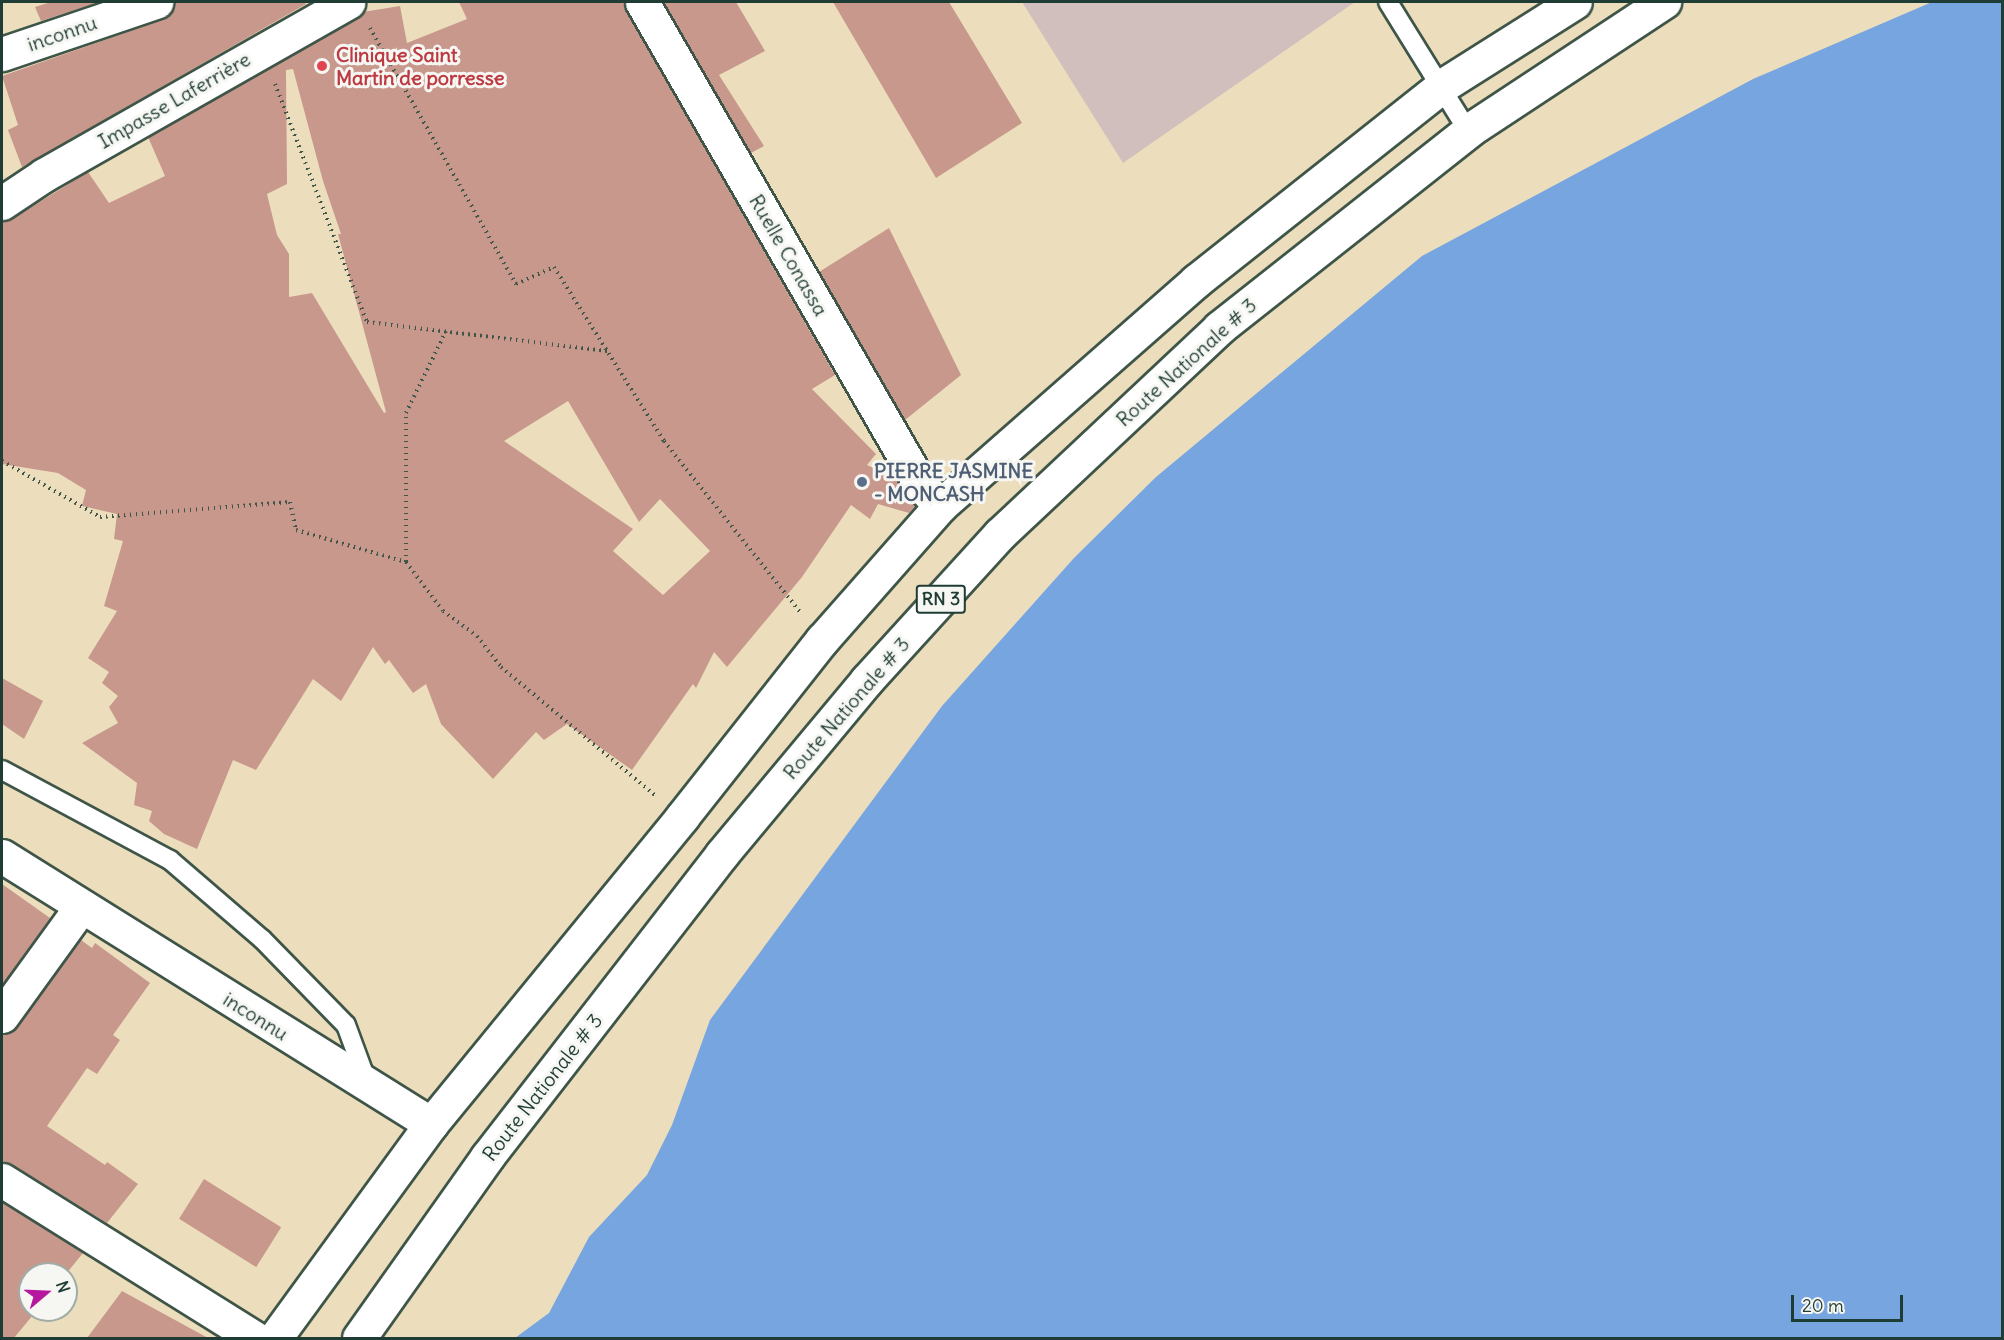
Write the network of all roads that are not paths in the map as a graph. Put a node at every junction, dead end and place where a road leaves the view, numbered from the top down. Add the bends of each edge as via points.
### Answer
1 (156, 2) edge
2 (642, 2) edge
3 (1388, 2) edge
4 (1575, 2) edge
5 (1664, 2) edge
6 (357, 12) edge
7 (2, 54) edge
8 (1443, 86) junction
9 (1468, 131) junction
10 (2, 203) edge
11 (940, 506) junction
12 (2, 770) edge
13 (2, 856) edge
14 (81, 907) junction
15 (2, 1016) edge
16 (368, 1085) junction
17 (431, 1124) junction
18 (2, 1180) edge
19 (255, 1338) edge
20 (275, 1338) edge
21 (359, 1338) edge

1 - 7 main road, inconnu
2 - 11 main road, Ruelle Conassa via 919,482
3 - 8 lane
4 - 8 main road
5 - 9 main road, Route Nationale # 3 / RN 3
6 - 10 main road, Impasse Laferrière via 262,50
8 - 9 lane
8 - 11 main road via 1196,281
9 - 21 main road, Route Nationale # 3 / RN 3 via 1219,328 992,543 867,680 722,854 487,1156
11 - 17 main road via 822,640
12 - 16 lane via 170,860 262,939 346,1025
13 - 14 main road, inconnu
14 - 15 main road
14 - 16 main road, inconnu
16 - 17 main road, inconnu
17 - 20 main road
18 - 19 main road

